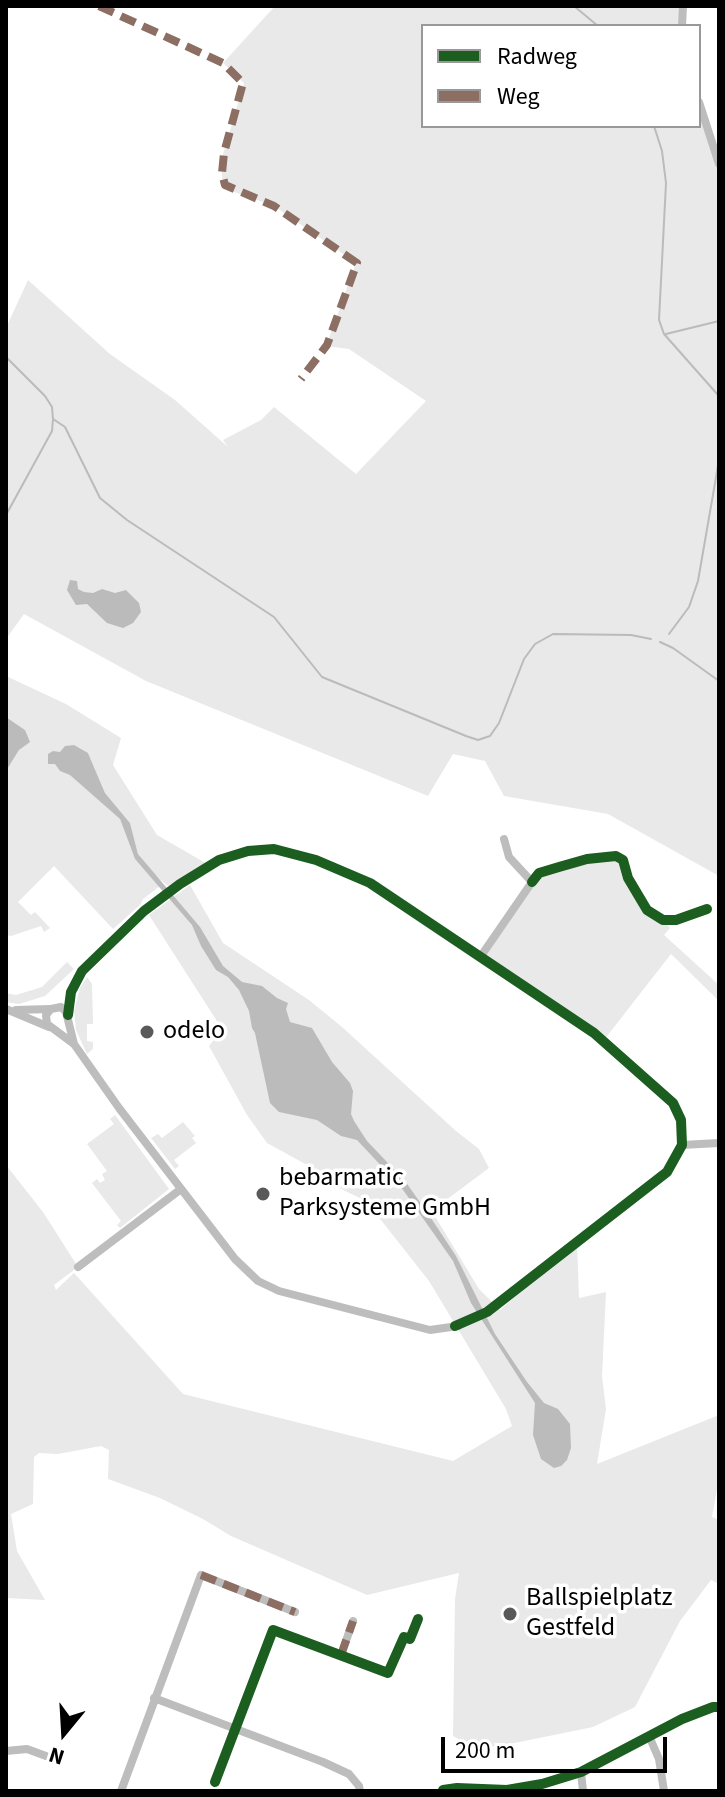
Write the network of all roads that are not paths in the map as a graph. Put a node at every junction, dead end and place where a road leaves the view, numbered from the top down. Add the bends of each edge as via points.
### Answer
1 (701, 108) edge
2 (719, 164) edge
3 (504, 839) dead end
4 (532, 882) junction
5 (707, 909) dead end
6 (481, 956) junction
7 (71, 992) junction
8 (52, 1008) junction
9 (6, 1009) edge
10 (68, 1018) junction
11 (51, 1028) junction
12 (74, 1044) junction
13 (719, 1143) edge
14 (682, 1145) junction
15 (181, 1189) junction
16 (78, 1267) dead end
17 (295, 1612) dead end
18 (418, 1619) dead end
19 (353, 1621) dead end
20 (341, 1655) junction
21 (154, 1698) junction
22 (719, 1707) edge
23 (236, 1727) junction
24 (649, 1736) junction
25 (6, 1751) edge
26 (46, 1756) dead end
27 (581, 1772) junction
28 (215, 1782) dead end
29 (443, 1790) edge
30 (507, 1790) edge
31 (121, 1791) edge
32 (360, 1791) edge
33 (583, 1791) edge
34 (664, 1791) edge

1 - 2 street
3 - 4 street via 509,857
4 - 5 street via 539,873 616,856 623,860 647,910 663,920
4 - 6 street
6 - 7 street via 370,883 289,851 248,851 219,860 144,911 82,971
6 - 14 street via 594,1033 673,1103 681,1120
7 - 8 street
7 - 10 street
8 - 9 street
8 - 10 street via 61,1007
8 - 11 street via 45,1018
9 - 11 street
10 - 11 street via 63,1028
10 - 12 street
11 - 12 street
12 - 15 street
13 - 14 street
14 - 15 street via 667,1172 465,1327 430,1330 258,1281
15 - 16 street
17 - 21 street via 201,1575
18 - 20 street via 388,1673
19 - 20 street
20 - 23 street via 273,1630
21 - 23 street
21 - 31 street
22 - 24 street
23 - 28 street
23 - 32 street via 349,1774
24 - 27 street
24 - 34 street
25 - 26 street via 27,1749
27 - 30 street
27 - 33 street
29 - 30 street

